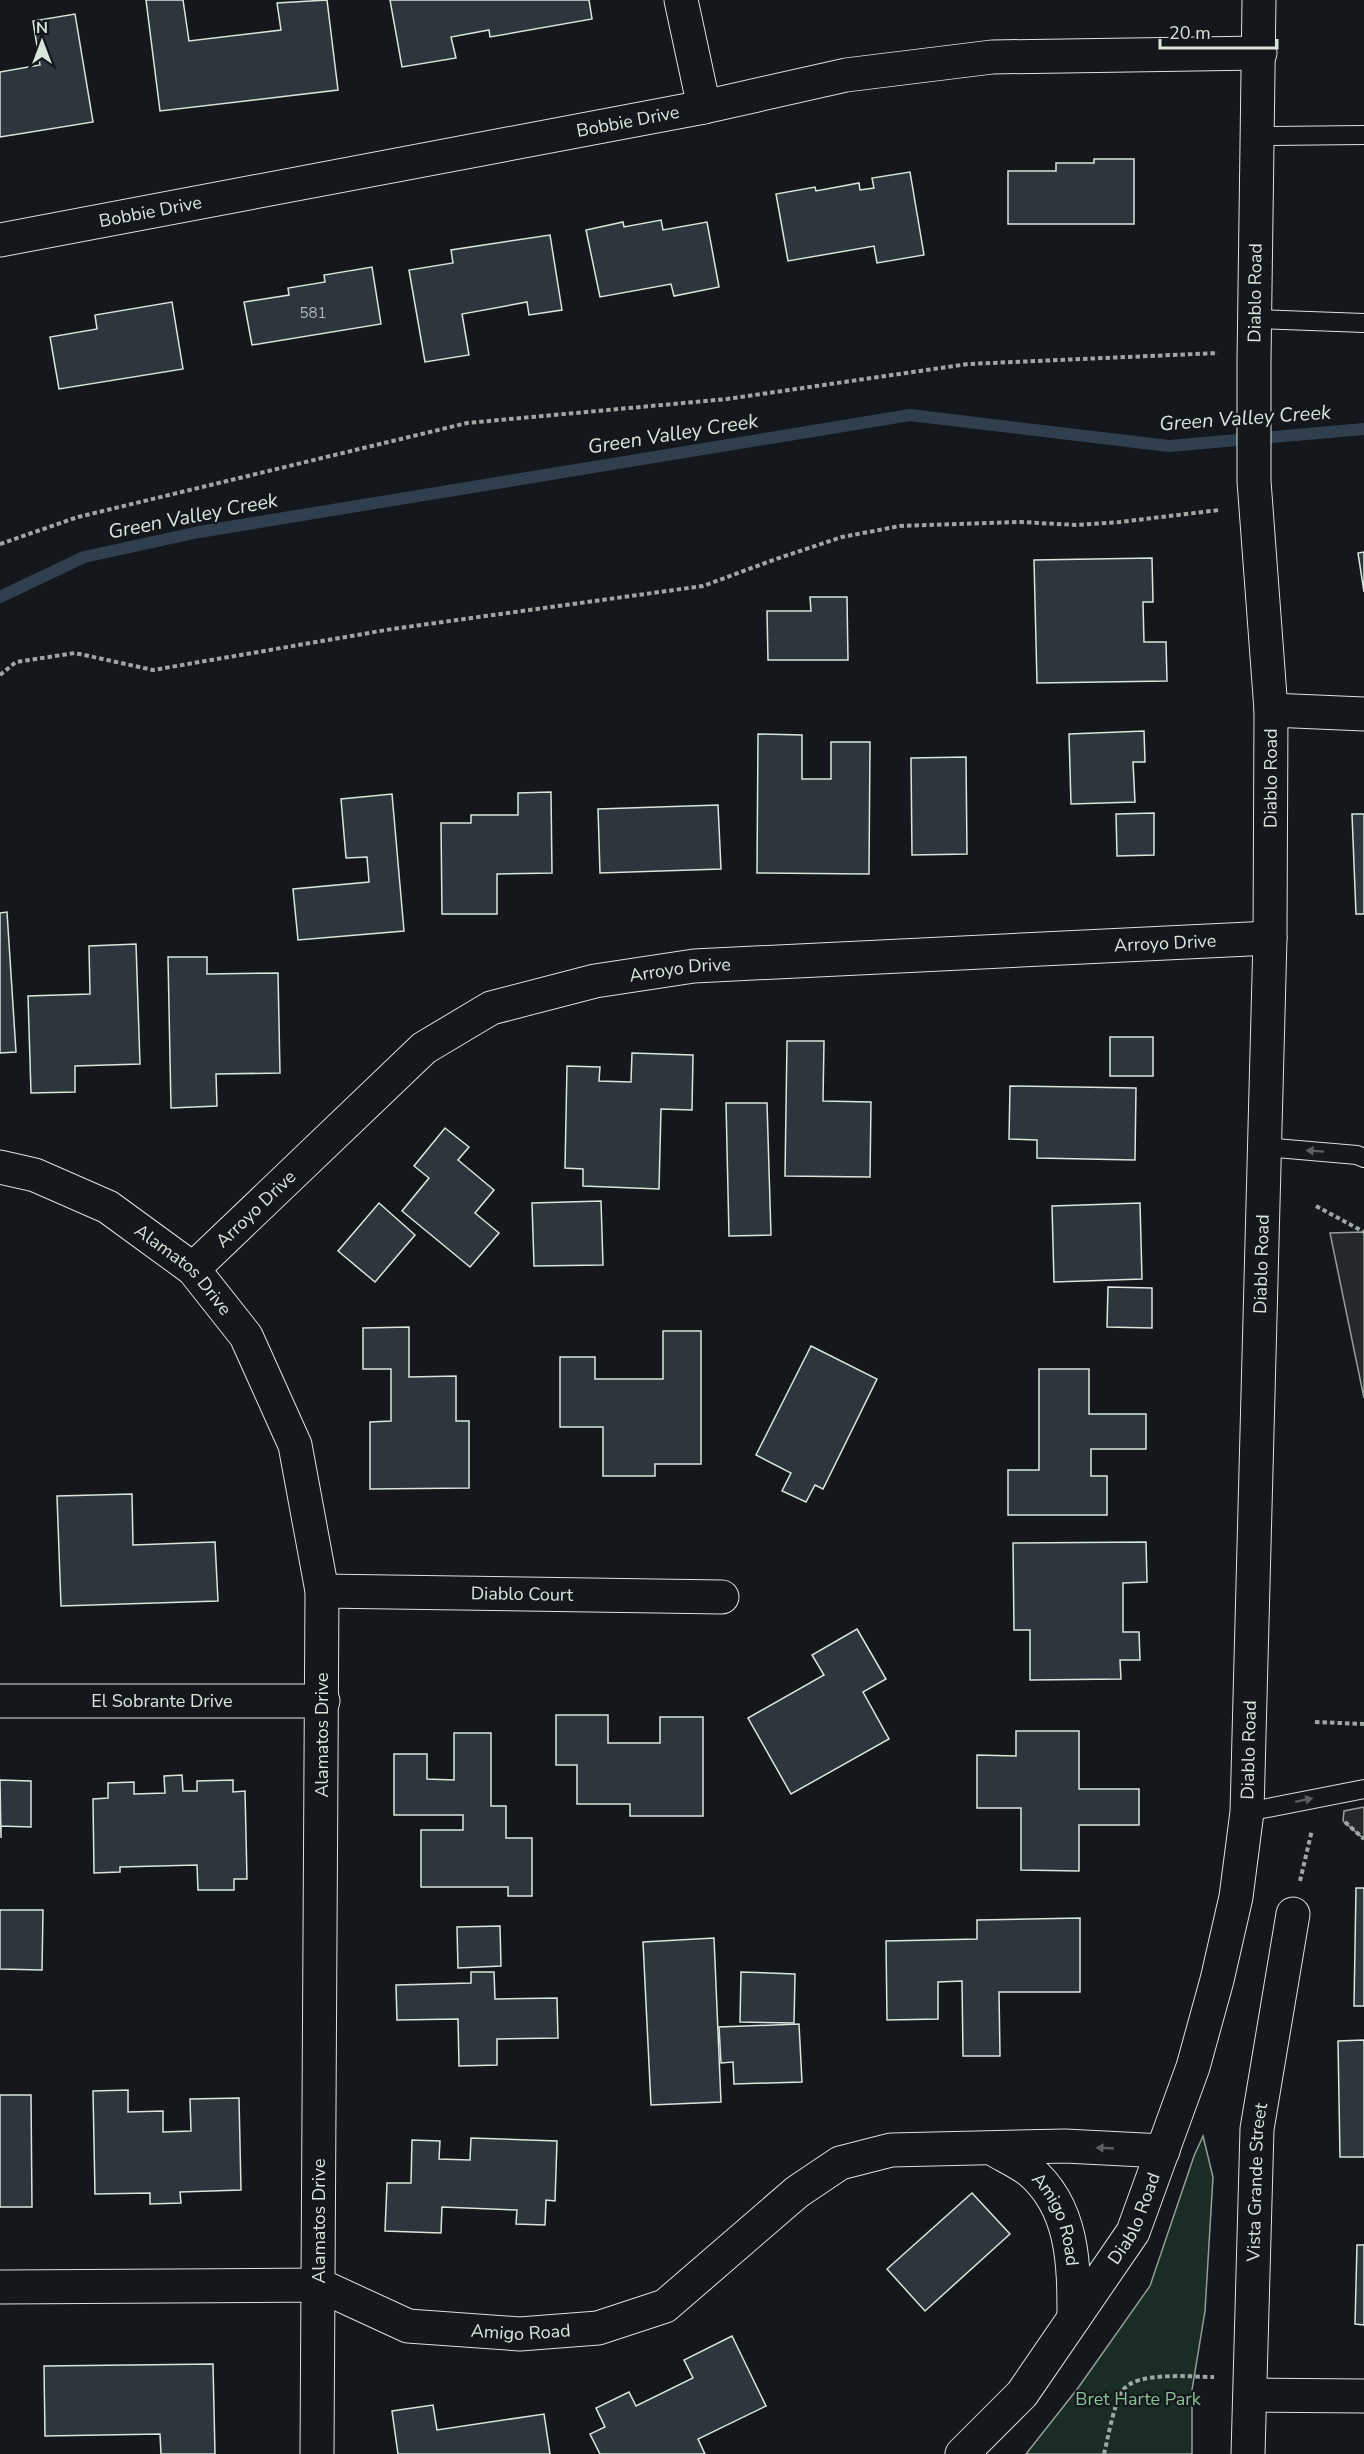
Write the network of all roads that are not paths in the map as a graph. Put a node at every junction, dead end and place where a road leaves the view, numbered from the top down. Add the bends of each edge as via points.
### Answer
1 (681, 0) edge
2 (1259, 0) edge
3 (1260, 53) junction
4 (704, 107) junction
5 (1364, 135) edge
6 (1257, 136) junction
7 (0, 240) edge
8 (1364, 323) edge
9 (1254, 343) junction
10 (1271, 710) junction
11 (1364, 714) edge
12 (1270, 938) junction
13 (1265, 1148) junction
14 (1364, 1158) edge
15 (0, 1167) edge
16 (193, 1269) junction
17 (322, 1591) junction
18 (722, 1597) dead end
19 (0, 1701) edge
20 (323, 1701) junction
21 (1364, 1789) edge
22 (1247, 1812) junction
23 (1293, 1914) road end
24 (993, 2149) junction
25 (1163, 2151) junction
26 (319, 2285) junction
27 (0, 2287) edge
28 (1074, 2318) junction
29 (1251, 2386) junction
30 (1364, 2396) edge
31 (317, 2454) edge
32 (962, 2454) edge
33 (1248, 2454) edge

1 - 4 street
2 - 3 street, Diablo Road
3 - 4 street, Bobbie Drive via 992,57 846,75
3 - 6 street, Diablo Road
4 - 7 street, Bobbie Drive
5 - 6 lane
6 - 9 street, Diablo Road
8 - 9 lane
9 - 10 street, Diablo Road via 1255,494
10 - 11 street
10 - 12 street, Diablo Road
12 - 13 street, Diablo Road
12 - 16 street, Arroyo Drive via 694,966 594,981 491,1008 424,1048
14 -> 13 lane
13 - 22 street, Diablo Road
15 - 16 street, Alamatos Drive via 35,1175 108,1207
16 - 17 street, Alamatos Drive via 246,1336 295,1445
17 - 18 street, Diablo Court
17 - 20 street, Alamatos Drive
19 - 20 street, El Sobrante Drive
20 - 26 street, Alamatos Drive
22 -> 21 lane
22 - 25 street, Diablo Road via 1236,1897 1217,1980 1193,2067
23 - 29 street, Vista Grande Street via 1257,2129
25 -> 24 street, Amigo Road via 1065,2146
24 - 26 street, Amigo Road via 891,2150 840,2163 797,2192 665,2306 598,2328 520,2334 408,2326
24 - 28 street, Amigo Road via 1029,2170 1055,2198 1067,2228 1074,2264
25 - 28 street, Diablo Road via 1133,2232
26 - 27 street, Amigo Road
26 - 31 street, Alamatos Drive
28 - 32 street, Diablo Road via 1022,2394
29 - 30 street
29 - 33 street, Vista Grande Street

